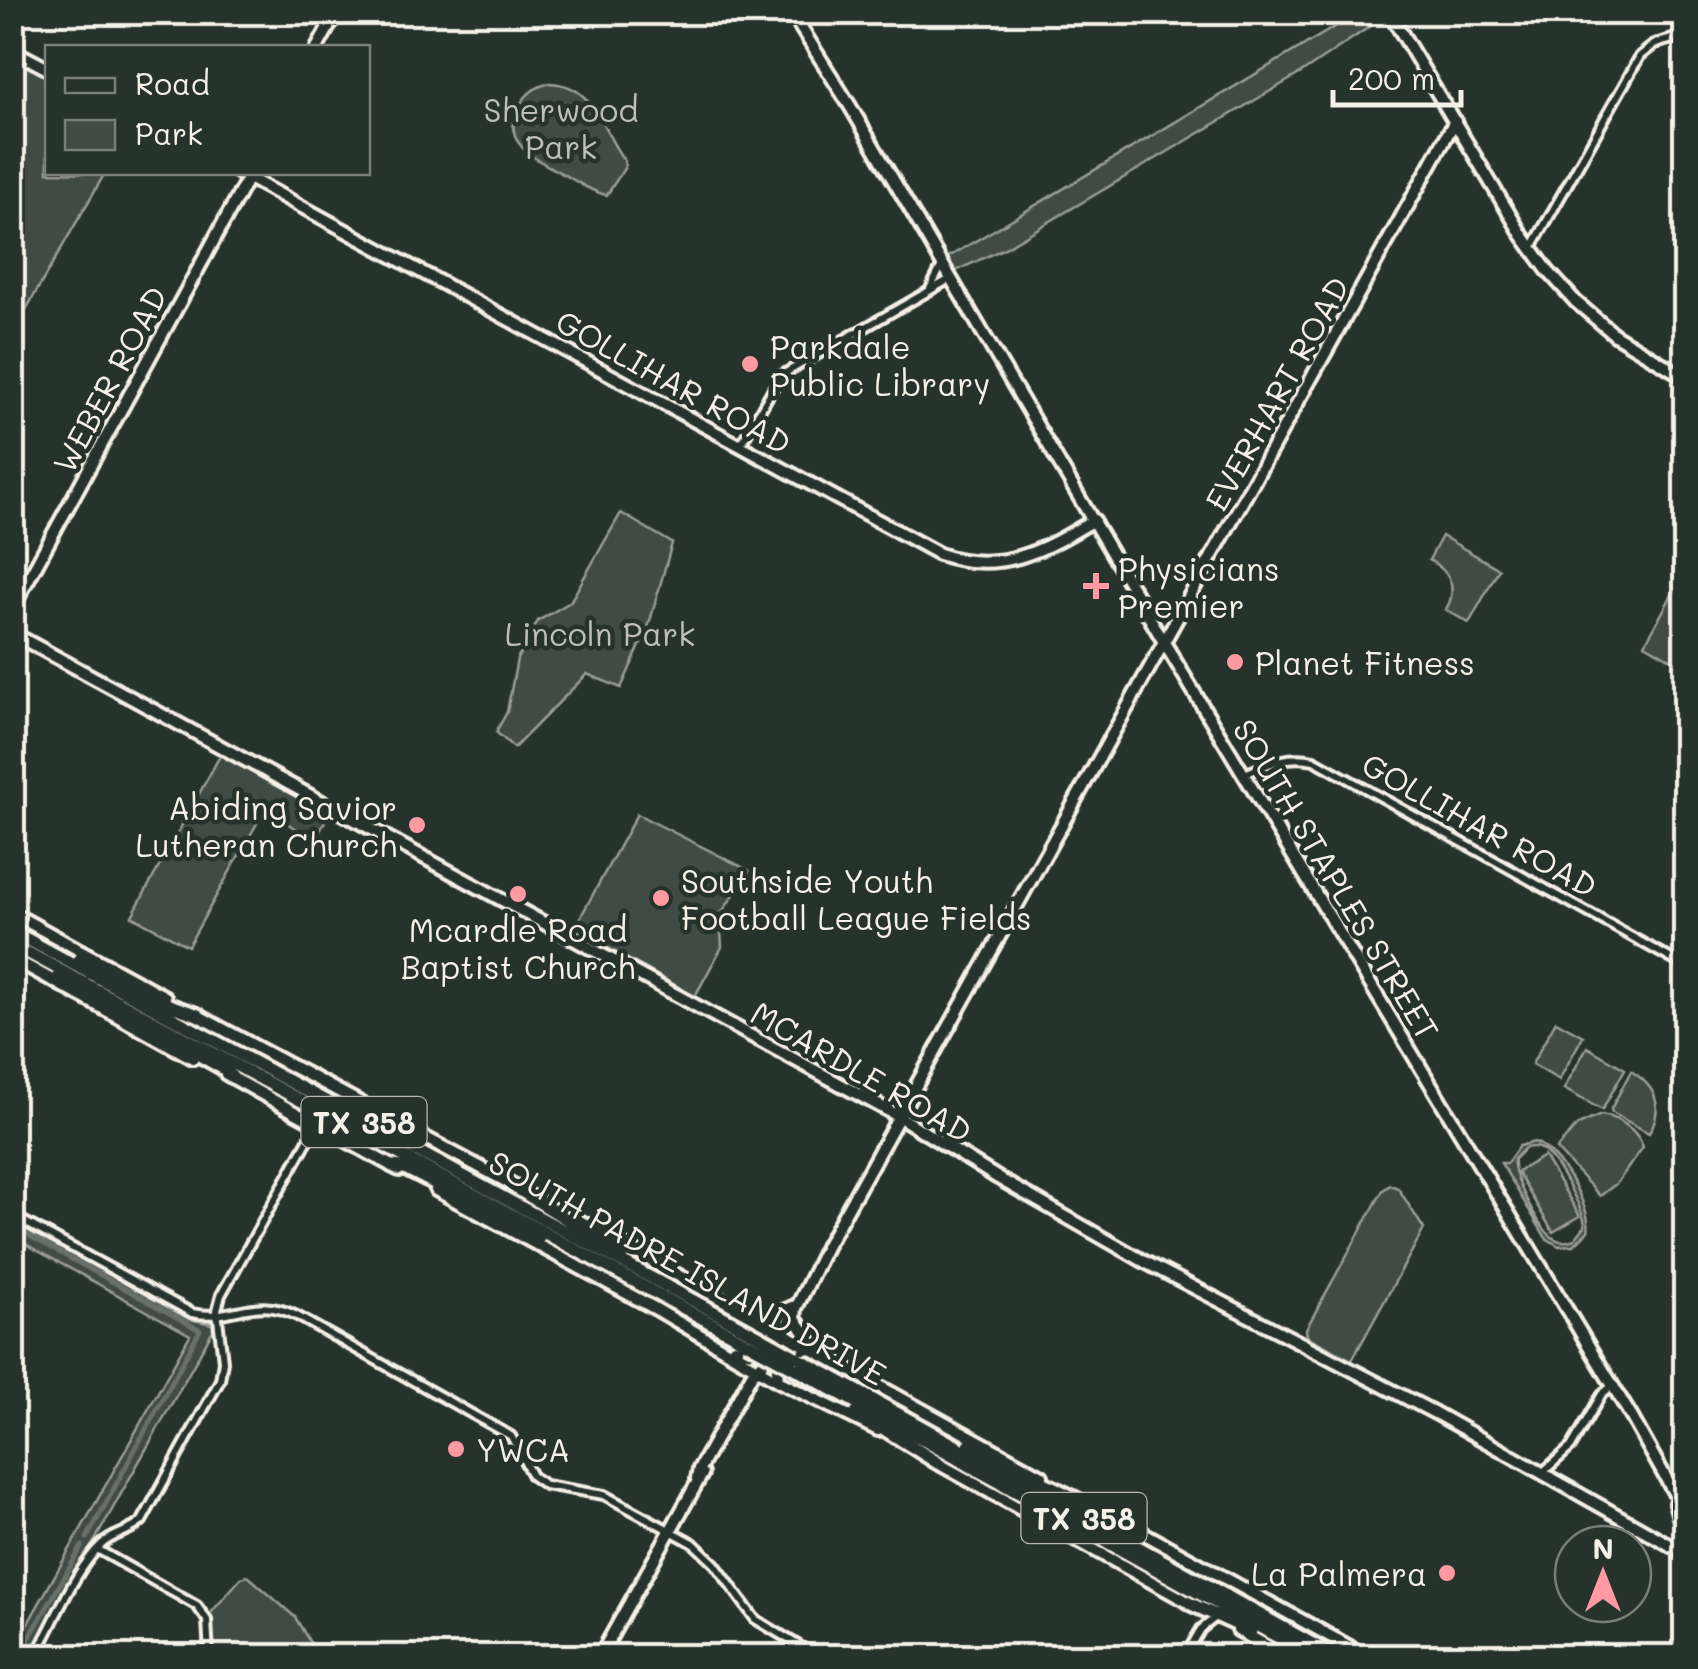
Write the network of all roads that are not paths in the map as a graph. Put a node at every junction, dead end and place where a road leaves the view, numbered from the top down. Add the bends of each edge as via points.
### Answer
1 (337, 12) edge
2 (791, 12) edge
3 (1389, 12) edge
4 (1686, 35) edge
5 (319, 45) edge
6 (12, 50) edge
7 (45, 67) edge
8 (1455, 122) junction
9 (244, 175) edge
10 (247, 175) edge
11 (1531, 249) junction
12 (942, 264) junction
13 (950, 278) junction
14 (929, 290) junction
15 (1686, 378) edge
16 (740, 446) junction
17 (1094, 520) junction
18 (12, 610) edge
19 (12, 632) edge
20 (1165, 644) junction
21 (1176, 663) junction
22 (1150, 670) junction
23 (1245, 774) junction
24 (12, 913) edge
25 (12, 929) edge
26 (15, 950) edge
27 (1686, 967) edge
28 (198, 1015) junction
29 (232, 1077) joint
30 (900, 1117) junction
31 (316, 1126) junction
32 (392, 1166) junction
33 (514, 1186) junction
34 (12, 1215) edge
35 (581, 1252) junction
36 (796, 1306) junction
37 (716, 1312) junction
38 (218, 1315) junction
39 (756, 1318) junction
40 (692, 1329) junction
41 (782, 1331) junction
42 (749, 1337) junction
43 (817, 1350) junction
44 (795, 1365) junction
45 (759, 1368) junction
46 (835, 1379) junction
47 (778, 1381) junction
48 (1612, 1386) junction
49 (938, 1463) junction
50 (1542, 1473) junction
51 (1669, 1486) junction
52 (1686, 1514) edge
53 (1130, 1526) junction
54 (669, 1529) junction
55 (1670, 1546) junction
56 (97, 1549) junction
57 (1686, 1554) edge
58 (1196, 1607) junction
59 (1216, 1617) junction
60 (1201, 1629) junction
61 (1338, 1641) joint
62 (35, 1656) edge
63 (209, 1656) edge
64 (600, 1656) edge
65 (816, 1656) edge
66 (1185, 1656) edge
67 (1285, 1656) edge
68 (1302, 1656) edge
69 (1312, 1656) edge
70 (1334, 1656) edge
71 (1362, 1656) edge

1 - 5 main road
2 - 12 main road, SOUTH STAPLES STREET
3 - 8 main road
4 - 11 street via 1654,44 1640,56
6 - 7 main road
8 - 11 main road
8 - 20 main road, EVERHART ROAD
9 - 18 main road, WEBER ROAD
10 - 16 main road, GOLLIHAR ROAD
11 - 15 main road via 1598,322
12 - 13 main road, SOUTH STAPLES STREET
12 - 14 street
13 - 14 street
13 - 17 main road, SOUTH STAPLES STREET
14 - 16 street via 780,376
16 - 17 main road, GOLLIHAR ROAD via 964,561 1020,559
17 - 20 main road, SOUTH STAPLES STREET
19 - 30 main road, MCARDLE ROAD
20 - 21 main road, SOUTH STAPLES STREET
20 - 22 main road, EVERHART ROAD
21 - 22 main road
21 - 23 main road, SOUTH STAPLES STREET
22 - 30 main road, EVERHART ROAD
23 - 27 street, GOLLIHAR ROAD via 1274,761 1314,760
23 - 48 main road, SOUTH STAPLES STREET
24 - 28 main road
25 - 28 highway
25 - 37 highway, SOUTH PADRE ISLAND DRIVE / TX 358
26 - 29 highway
26 - 35 highway, SOUTH PADRE ISLAND DRIVE / TX 358
28 - 33 main road
29 - 31 main road
30 - 36 main road, EVERHART ROAD
30 - 50 main road, MCARDLE ROAD via 1145,1262
31 - 32 main road
31 - 38 street via 224,1286
32 - 35 highway
32 - 40 main road
33 - 37 highway
33 - 39 main road
34 - 38 street via 192,1313
35 - 42 highway, SOUTH PADRE ISLAND DRIVE / TX 358
36 - 39 main road
36 - 41 main road, EVERHART ROAD
36 - 43 main road via 796,1318
37 - 42 highway, SOUTH PADRE ISLAND DRIVE / TX 358
38 - 54 street via 280,1308 511,1436 532,1476 545,1486 598,1493
38 - 56 street via 223,1368 214,1393 142,1521
39 - 40 main road via 763,1333 748,1353
39 - 41 main road
40 - 45 main road
41 - 43 main road
41 - 45 main road, EVERHART ROAD
42 - 44 highway, SOUTH PADRE ISLAND DRIVE / TX 358, bridge
43 - 47 main road via 788,1349
43 - 53 main road
44 - 46 highway, SOUTH PADRE ISLAND DRIVE / TX 358
44 - 49 highway
44 - 69 highway, SOUTH PADRE ISLAND DRIVE / TX 358
45 - 47 main road
45 - 54 main road, EVERHART ROAD
46 - 53 highway
46 - 70 highway, SOUTH PADRE ISLAND DRIVE / TX 358
47 - 49 main road
48 - 50 street via 1571,1447
48 - 51 main road, SOUTH STAPLES STREET
49 - 58 main road
50 - 55 main road, MCARDLE ROAD
51 - 52 main road, SOUTH STAPLES STREET
51 - 55 main road via 1684,1538
53 - 61 main road
54 - 64 main road, EVERHART ROAD
54 - 65 street via 709,1557 754,1619
55 - 57 main road, MCARDLE ROAD
56 - 62 street
56 - 63 street via 197,1606 206,1620
58 - 59 main road
58 - 60 street
58 - 68 highway
59 - 60 street
59 - 67 main road
60 - 66 street
61 - 71 highway

